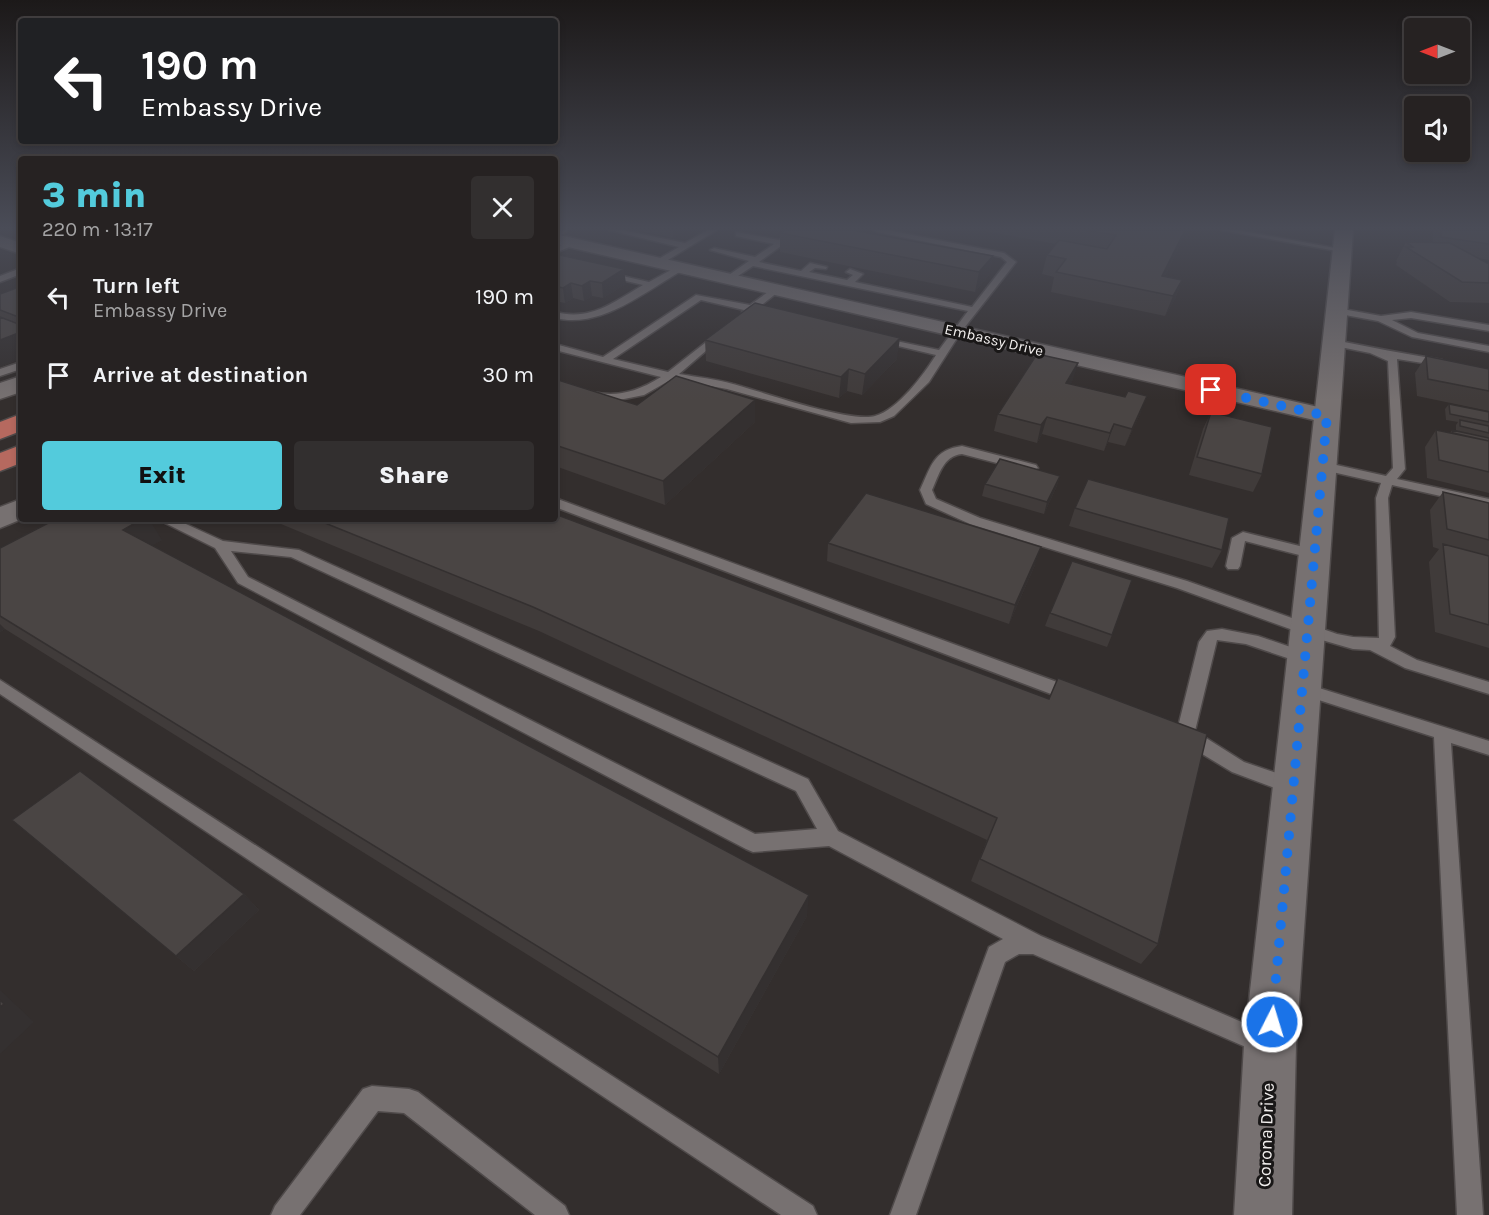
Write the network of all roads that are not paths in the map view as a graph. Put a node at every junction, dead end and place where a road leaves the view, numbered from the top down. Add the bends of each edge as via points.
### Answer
1 (649, 287) edge
2 (761, 287) edge
3 (866, 287) edge
4 (992, 287) edge
5 (1339, 287) edge
6 (775, 290) junction
7 (752, 309) junction
8 (974, 310) junction
9 (774, 314) edge
10 (558, 316) edge
11 (743, 316) edge
12 (1381, 319) junction
13 (1336, 327) junction
14 (1489, 328) edge
15 (724, 331) edge
16 (957, 331) junction
17 (875, 338) edge
18 (558, 348) edge
19 (1489, 349) edge
20 (942, 354) junction
21 (1385, 354) junction
22 (604, 361) junction
23 (18, 366) edge
24 (1456, 366) edge
25 (0, 373) edge
26 (669, 376) junction
27 (18, 384) edge
28 (558, 387) edge
29 (0, 392) edge
30 (1327, 416) junction
31 (18, 423) edge
32 (0, 431) edge
33 (18, 454) edge
34 (0, 463) edge
35 (1323, 466) junction
36 (1032, 468) edge
37 (1390, 480) junction
38 (558, 503) edge
39 (1489, 503) edge
40 (18, 510) edge
41 (0, 519) edge
42 (170, 522) edge
43 (220, 545) junction
44 (1314, 554) junction
45 (1233, 566) dead end
46 (1374, 645) junction
47 (1305, 659) junction
48 (0, 686) edge
49 (1489, 688) edge
50 (1090, 701) edge
51 (1442, 733) junction
52 (1489, 748) edge
53 (1293, 787) junction
54 (831, 837) junction
55 (1033, 943) junction
56 (1269, 1045) junction
57 (284, 1215) edge
58 (556, 1215) edge
59 (804, 1215) edge
60 (903, 1215) edge
61 (1263, 1215) edge
62 (1470, 1215) edge

1 - 10 lane via 597,315 572,319
2 - 6 street, Embassy Drive
3 - 8 lane
4 - 8 lane
5 - 13 street, Corona Drive
6 - 7 lane
6 - 16 street, Embassy Drive
7 - 9 lane
7 - 11 lane
7 - 22 lane via 699,297
8 - 16 lane
12 - 13 lane
12 - 14 lane via 1411,315
12 - 19 lane via 1415,335
13 - 21 lane
13 - 30 street, Corona Drive
15 - 26 lane
16 - 20 lane
16 - 30 street, Embassy Drive
17 - 20 lane
18 - 22 lane
20 - 26 lane via 925,380 890,414 876,420 851,420 728,386
21 - 24 lane
21 - 37 lane via 1393,360 1399,469
22 - 26 lane
23 - 25 lane
26 - 28 lane via 624,398 587,396
27 - 29 street
30 - 35 street, Corona Drive
31 - 32 highway
33 - 34 highway
35 - 37 lane
35 - 44 street, Corona Drive
36 - 47 lane via 951,450 944,454 927,490 931,501 953,513 1225,599
37 - 39 lane
37 - 46 lane via 1382,498 1387,637 1384,643
38 - 50 lane
40 - 41 street
42 - 43 lane
43 - 54 lane via 294,553 802,785
43 - 54 lane via 243,580 753,843
44 - 45 lane via 1243,536 1239,538
44 - 47 street, Corona Drive
46 - 47 lane
46 - 49 lane via 1411,664
47 - 51 lane
47 - 53 street, Corona Drive
47 - 53 lane via 1252,641 1221,633 1212,635 1180,733 1238,767
48 - 59 lane
51 - 52 lane
51 - 62 lane
53 - 56 street, Corona Drive
54 - 55 lane
55 - 56 lane
55 - 60 lane via 1016,943 997,955
56 - 61 street, Corona Drive
57 - 58 lane via 372,1098 409,1101

